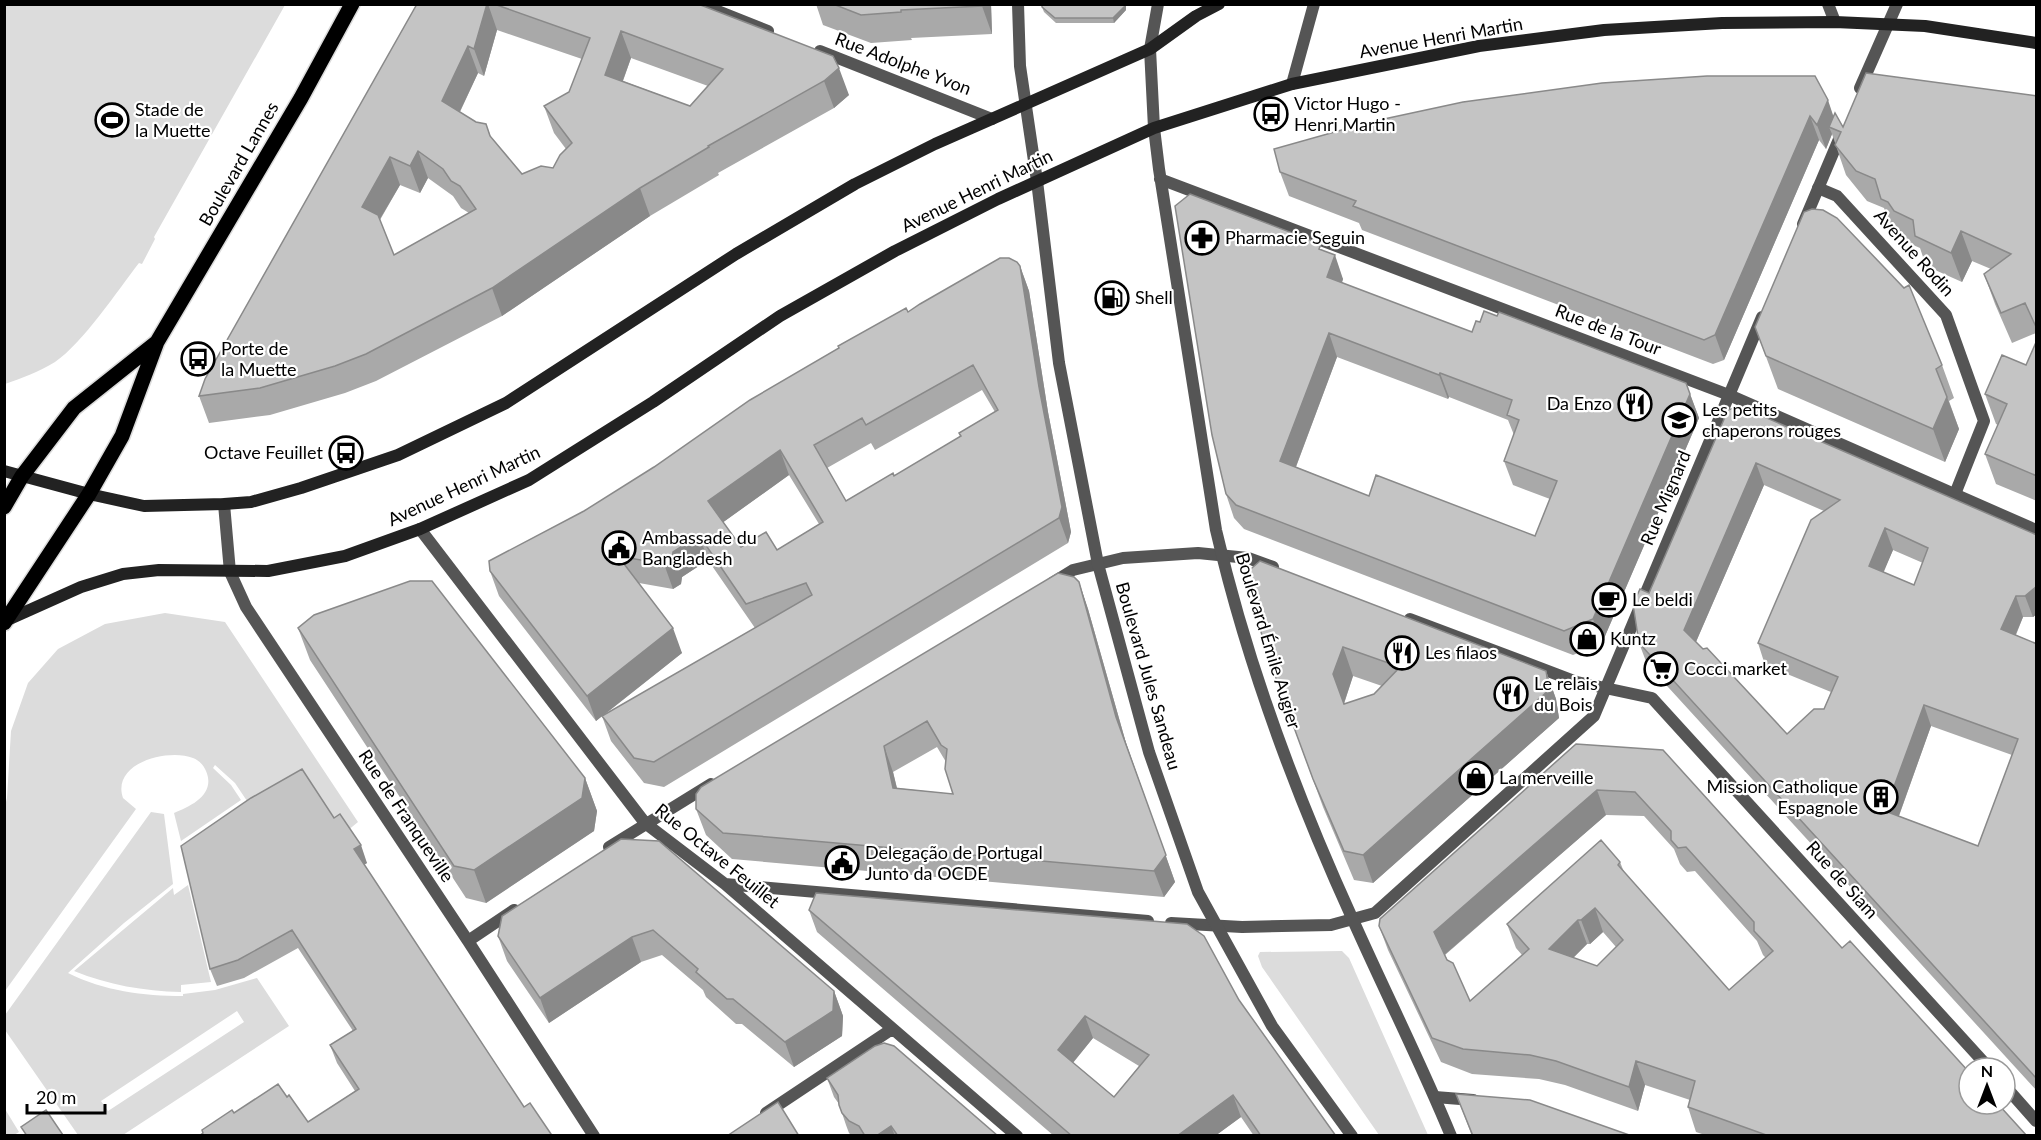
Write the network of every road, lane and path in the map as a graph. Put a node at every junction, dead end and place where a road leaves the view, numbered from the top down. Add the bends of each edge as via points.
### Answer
1 (352, 4) edge
2 (700, 4) edge
3 (1018, 4) edge
4 (1158, 4) edge
5 (1219, 4) edge
6 (1314, 4) edge
7 (1828, 4) edge
8 (1897, 4) edge
9 (1835, 22) junction
10 (1887, 25) junction
11 (775, 34) edge
12 (2037, 43) edge
13 (808, 46) edge
14 (1150, 50) junction
15 (1292, 84) junction
16 (1854, 102) edge
17 (1025, 104) junction
18 (992, 119) junction
19 (1845, 124) edge
20 (1154, 128) junction
21 (1160, 179) junction
22 (1037, 181) junction
23 (1818, 188) junction
24 (1799, 232) edge
25 (1766, 309) edge
26 (156, 342) junction
27 (1729, 395) junction
28 (4, 471) edge
29 (22, 476) junction
30 (89, 494) junction
31 (1955, 494) junction
32 (224, 504) junction
33 (4, 507) edge
34 (420, 529) junction
35 (2037, 530) edge
36 (1222, 555) junction
37 (1098, 564) junction
38 (1281, 570) edge
39 (230, 572) junction
40 (1042, 588) edge
41 (1401, 615) edge
42 (5, 622) edge
43 (1606, 688) junction
44 (726, 775) edge
45 (645, 823) junction
46 (597, 855) edge
47 (725, 884) junction
48 (527, 902) edge
49 (1352, 919) junction
50 (1216, 926) junction
51 (468, 941) junction
52 (892, 1029) junction
53 (1978, 1056) edge
54 (1435, 1097) junction
55 (2017, 1099) edge
56 (1481, 1100) edge
57 (2037, 1120) edge
58 (752, 1122) edge
59 (594, 1136) edge
60 (1017, 1136) edge
61 (1352, 1136) edge
62 (1451, 1136) edge

1 - 26 main road, Boulevard Lannes via 301,98
2 - 11 street
3 - 17 street, Boulevard Jules Sandeau
4 - 14 street, Boulevard Émile Augier
5 - 14 main road
6 - 15 street
7 - 9 street
8 - 10 street
9 - 10 main road, Avenue Henri Martin
9 - 15 main road, Avenue Henri Martin via 1604,30 1479,46
10 - 12 main road, Avenue Henri Martin via 1925,26
10 - 16 street
13 - 18 street, Rue Adolphe Yvon
14 - 17 main road
14 - 20 street, Boulevard Émile Augier
15 - 20 main road, Avenue Henri Martin
17 - 18 main road
17 - 22 street, Boulevard Jules Sandeau
18 - 32 main road via 855,184 736,254 506,403 398,455 351,472 251,502
19 - 23 street
20 - 21 street, Boulevard Émile Augier
20 - 22 main road, Avenue Henri Martin
21 - 27 street, Rue de la Tour
21 - 36 street, Boulevard Émile Augier
22 - 34 main road, Avenue Henri Martin via 895,251 780,316 528,480
22 - 37 street, Boulevard Jules Sandeau via 1059,363
23 - 24 street
23 - 31 street, Avenue Rodin via 1837,196 1946,315 1984,421
25 - 27 street, Rue Mignard
26 - 29 main road, Boulevard Lannes via 74,408
26 - 30 main road, Boulevard Lannes via 122,436
27 - 31 street, Rue de la Tour
27 - 43 street, Rue Mignard
28 - 29 main road
29 - 30 main road
29 - 33 main road, Boulevard Lannes
30 - 32 main road via 144,506
30 - 42 main road, Boulevard Lannes
31 - 35 street, Rue de la Tour
32 - 39 street, Rue de Franqueville
34 - 39 main road, Avenue Henri Martin via 345,555 268,571
34 - 45 street, Rue Octave Feuillet
36 - 37 street via 1123,558
36 - 38 street via 1248,558
36 - 49 street, Boulevard Émile Augier via 1276,732
37 - 40 street via 1073,570
37 - 50 street, Boulevard Jules Sandeau via 1149,752 1198,892
39 - 42 main road, Avenue Henri Martin via 159,570 123,574 81,587
39 - 51 street, Rue de Franqueville via 246,607
41 - 43 street, Rue de Siam via 1577,682
43 - 49 street, Rue Mignard via 1594,716 1375,913
43 - 53 street, Rue de Siam via 1652,698
44 - 45 street
45 - 46 street
45 - 47 street, Rue Octave Feuillet
47 - 50 street, Rue Mignard
47 - 52 street, Rue Octave Feuillet
48 - 51 street
49 - 50 street, Rue Mignard via 1331,925
49 - 54 street, Boulevard Émile Augier
50 - 61 street, Boulevard Jules Sandeau via 1272,1026
51 - 59 street, Rue de Franqueville
52 - 58 street
52 - 60 street, Rue Octave Feuillet
54 - 56 street
54 - 62 street, Boulevard Émile Augier
55 - 57 street

